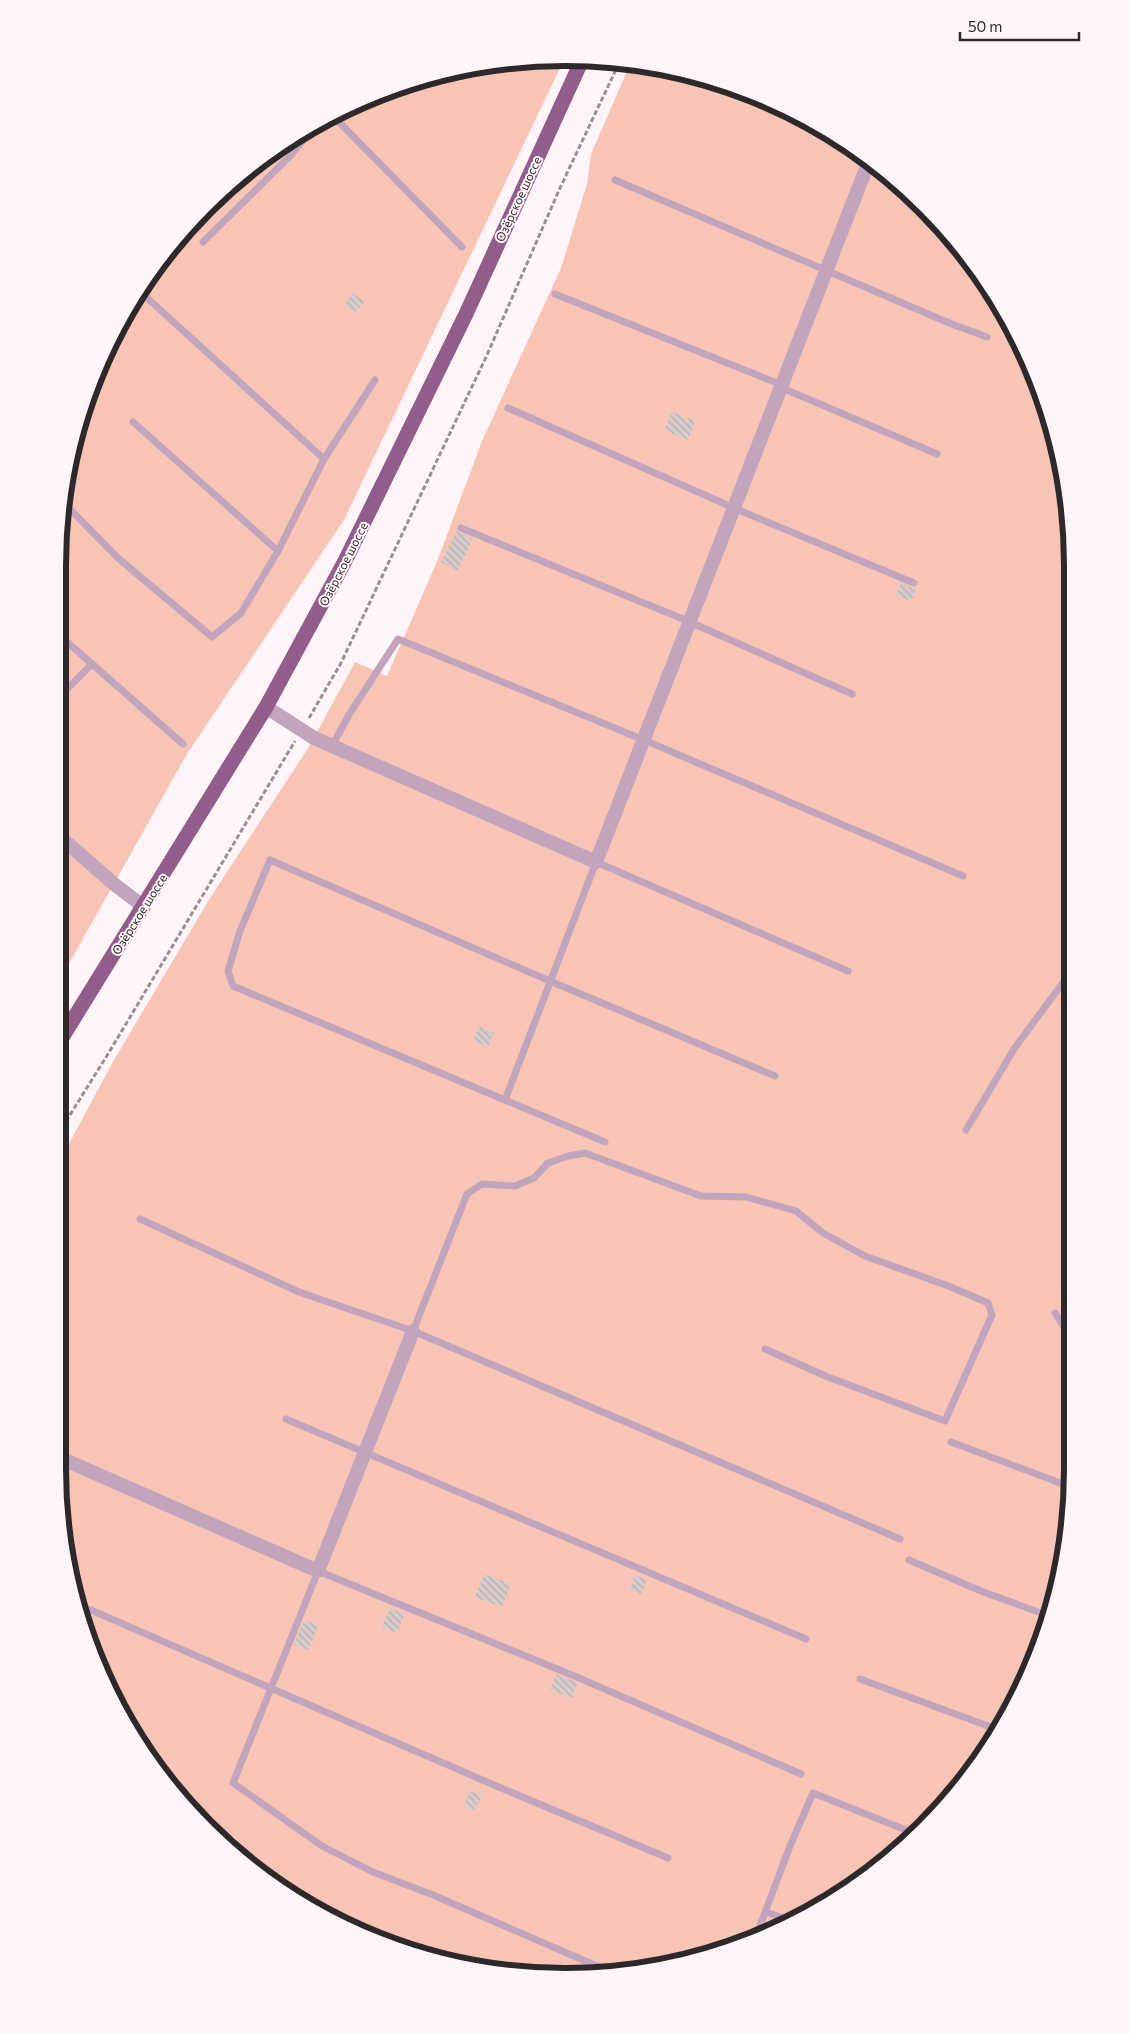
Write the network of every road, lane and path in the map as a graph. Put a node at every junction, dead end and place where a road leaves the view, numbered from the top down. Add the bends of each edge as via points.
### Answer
1 (579, 66) edge
2 (617, 69) edge
3 (338, 121) edge
4 (302, 141) edge
5 (867, 167) edge
6 (615, 180) dead end
7 (203, 242) dead end
8 (462, 248) dead end
9 (827, 270) junction
10 (555, 294) dead end
11 (145, 296) edge
12 (987, 337) dead end
13 (375, 380) dead end
14 (782, 384) junction
15 (508, 408) dead end
16 (133, 422) dead end
17 (937, 454) dead end
18 (324, 459) junction
19 (70, 508) edge
20 (734, 508) junction
21 (461, 528) dead end
22 (278, 551) junction
23 (914, 583) dead end
24 (689, 623) junction
25 (66, 641) edge
26 (92, 664) junction
27 (66, 690) edge
28 (852, 694) dead end
29 (266, 708) junction
30 (301, 730) junction
31 (644, 740) junction
32 (183, 744) dead end
33 (332, 746) junction
34 (66, 842) edge
35 (596, 862) junction
36 (963, 876) dead end
37 (144, 907) junction
38 (848, 971) dead end
39 (1064, 981) edge
40 (550, 982) junction
41 (66, 1031) edge
42 (775, 1076) dead end
43 (505, 1100) junction
44 (66, 1121) edge
45 (966, 1130) dead end
46 (604, 1142) dead end
47 (140, 1219) dead end
48 (1055, 1313) dead end
49 (1064, 1328) edge
50 (413, 1331) junction
51 (765, 1349) dead end
52 (286, 1419) dead end
53 (951, 1442) dead end
54 (366, 1451) junction
55 (66, 1461) edge
56 (1064, 1484) edge
57 (900, 1539) dead end
58 (909, 1560) dead end
59 (318, 1571) junction
60 (86, 1608) edge
61 (1042, 1613) edge
62 (806, 1639) dead end
63 (860, 1678) dead end
64 (271, 1688) junction
65 (991, 1727) edge
66 (801, 1774) dead end
67 (908, 1831) edge
68 (668, 1858) dead end
69 (766, 1912) junction
70 (782, 1918) edge
71 (760, 1928) edge
72 (599, 1967) edge

1 - 29 main road, Озёрское шоссе via 466,314 350,553
2 - 30 path via 560,188 487,356 342,663
3 - 8 lane
4 - 7 lane
5 - 9 street
6 - 9 lane
9 - 12 lane
9 - 14 street
10 - 14 lane
11 - 18 lane
13 - 18 lane
14 - 17 lane via 787,390
14 - 20 street
15 - 20 lane
16 - 22 lane
18 - 22 lane
19 - 22 lane via 118,558 212,637 241,613
20 - 23 lane
20 - 24 street
21 - 24 lane
24 - 28 lane
24 - 31 street
25 - 26 lane
26 - 27 lane
26 - 32 lane
29 - 30 street
29 - 37 main road, Озёрское шоссе
30 - 33 street
30 - 44 path
31 - 33 lane via 398,640
31 - 35 street
31 - 36 lane
33 - 35 street
34 - 37 street
35 - 38 lane
35 - 40 lane
37 - 41 main road, Озёрское шоссе
39 - 45 lane via 1014,1049
40 - 42 lane
40 - 43 lane
40 - 43 lane via 270,860 240,931 228,971 233,986
43 - 46 lane
47 - 50 lane via 300,1292
48 - 49 lane
50 - 51 lane via 467,1194 482,1184 514,1186 534,1178 548,1163 585,1153 701,1196 746,1197 796,1211 823,1234 865,1256 988,1303 992,1315 945,1422
50 - 54 street
50 - 57 lane
52 - 54 lane
53 - 56 lane
54 - 59 street
54 - 62 lane
55 - 59 street
58 - 61 lane
59 - 64 lane
59 - 66 lane via 572,1674
60 - 64 lane
63 - 65 lane
64 - 68 lane
64 - 72 lane via 233,1783 322,1846 373,1872
67 - 69 lane via 813,1793
69 - 70 lane
69 - 71 lane

